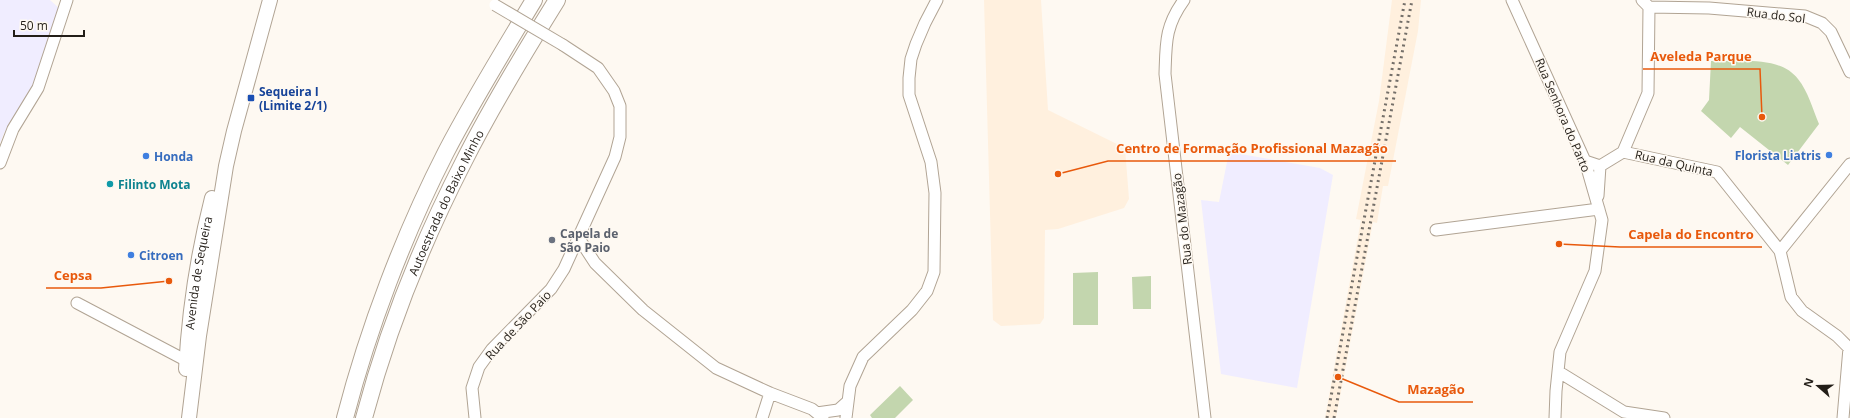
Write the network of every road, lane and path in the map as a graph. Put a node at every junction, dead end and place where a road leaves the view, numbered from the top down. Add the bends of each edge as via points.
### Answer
1 (67, 0) edge
2 (270, 0) edge
3 (534, 0) edge
4 (557, 0) edge
5 (937, 0) edge
6 (1512, 0) edge
7 (1179, 1) edge
8 (491, 3) edge
9 (1646, 3) edge
10 (1850, 72) edge
11 (234, 131) junction
12 (1624, 152) junction
13 (1585, 161) junction
14 (0, 163) edge
15 (1850, 164) edge
16 (1600, 166) junction
17 (1598, 206) junction
18 (1436, 230) dead end
19 (578, 237) junction
20 (1780, 251) junction
21 (77, 303) dead end
22 (1849, 348) edge
23 (187, 361) junction
24 (1559, 372) junction
25 (770, 393) junction
26 (847, 402) junction
27 (820, 415) edge
28 (1620, 415) edge
29 (184, 418) edge
30 (189, 418) edge
31 (345, 418) edge
32 (364, 418) edge
33 (475, 418) edge
34 (762, 418) edge
35 (846, 418) edge
36 (1205, 418) edge
37 (1555, 418) edge
38 (1664, 418) edge
39 (1843, 418) edge

1 - 14 street via 38,88 13,129
2 - 11 main road, Avenida de Sequeira
3 - 31 highway, Autoestrada do Baixo Minho via 446,152 416,215 382,301 354,382
4 - 32 highway, Autoestrada do Baixo Minho via 463,162 432,227 399,313
5 - 26 street via 911,59 909,78 909,95 931,162 935,193 934,272 928,291 863,357 853,376
6 - 13 street, Rua Senhora do Parto
7 - 36 street, Rua do Mazagão via 1167,34 1165,74
8 - 19 street, Rua de São Paio, bridge via 598,68 614,91 620,106 620,137 615,157
9 - 10 street, Rua do Sol via 1805,16 1822,23 1831,32
9 - 12 street via 1648,93
11 - 23 main road, Avenida de Sequeira via 218,176 202,241
11 - 30 main road, Avenida de Sequeira via 203,308
12 - 16 street
12 - 20 street, Rua da Quinta via 1717,172
13 - 16 street
13 - 17 street, Rua Senhora do Parto
15 - 20 street
16 - 17 street
17 - 18 street
17 - 24 street, Rua Senhora do Parto via 1602,220 1596,271 1560,352
19 - 25 street via 595,262 664,328 716,368
19 - 33 street, Rua de São Paio via 564,269 551,289 492,349 479,367 472,388
20 - 22 street, Rua da Quinta via 1791,296 1802,311 1837,336
21 - 23 street
22 - 39 street, Rua da Quinta
23 - 29 main road, Avenida de Sequeira
24 - 28 street
24 - 37 street, Rua Senhora do Parto
25 - 27 street
25 - 34 street
26 - 27 street via 838,410
26 - 35 street
28 - 38 street

